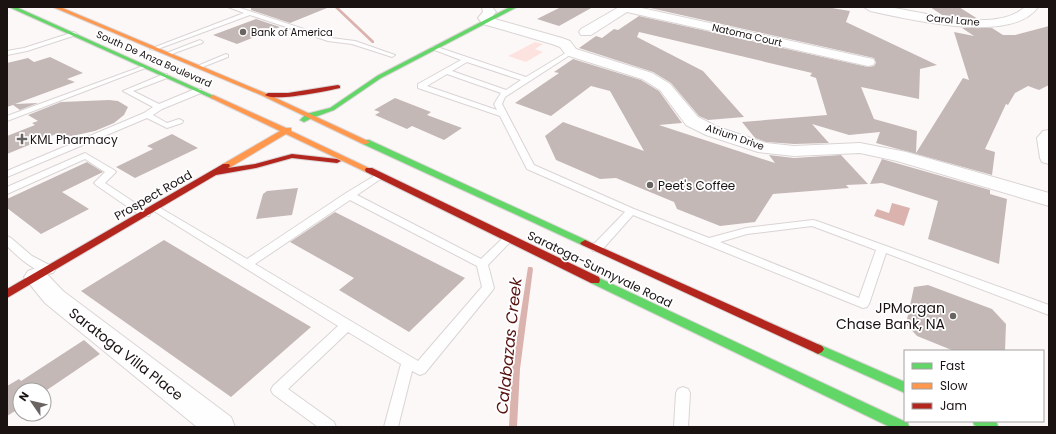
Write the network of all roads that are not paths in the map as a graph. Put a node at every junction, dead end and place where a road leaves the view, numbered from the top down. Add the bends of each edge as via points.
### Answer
1 (12, 7) edge
2 (231, 7) edge
3 (514, 7) edge
4 (626, 7) edge
5 (870, 7) edge
6 (1032, 7) edge
7 (63, 8) edge
8 (44, 10) dead end
9 (250, 13) junction
10 (484, 13) edge
11 (41, 20) junction
12 (113, 31) junction
13 (586, 32) dead end
14 (74, 34) junction
15 (200, 42) dead end
16 (153, 48) junction
17 (434, 48) junction
18 (402, 50) dead end
19 (571, 52) junction
20 (7, 53) edge
21 (167, 54) junction
22 (392, 55) junction
23 (226, 56) dead end
24 (467, 59) junction
25 (381, 61) dead end
26 (868, 62) dead end
27 (145, 67) junction
28 (198, 67) junction
29 (447, 71) junction
30 (164, 76) junction
31 (527, 80) junction
32 (198, 91) junction
33 (507, 93) junction
34 (263, 94) junction
35 (159, 108) junction
36 (146, 115) junction
37 (504, 115) junction
38 (309, 116) junction
39 (7, 119) edge
40 (179, 121) dead end
41 (288, 130) junction
42 (1049, 135) edge
43 (1049, 158) edge
44 (355, 164) junction
45 (215, 173) junction
46 (7, 174) edge
47 (379, 176) junction
48 (7, 191) edge
49 (349, 195) junction
50 (1049, 200) edge
51 (150, 211) junction
52 (631, 211) junction
53 (509, 238) junction
54 (7, 240) edge
55 (709, 242) junction
56 (597, 248) junction
57 (882, 248) junction
58 (247, 264) junction
59 (482, 264) junction
60 (43, 273) junction
61 (7, 294) edge
62 (1049, 310) edge
63 (347, 325) junction
64 (408, 362) junction
65 (904, 388) edge
66 (683, 393) dead end
67 (981, 422) edge
68 (220, 427) edge
69 (329, 427) edge
70 (391, 427) edge
71 (681, 427) edge
72 (903, 427) edge
73 (992, 427) edge

1 - 11 main road, South De Anza Boulevard
2 - 9 lane
3 - 10 main road, Prospect Road
4 - 13 street
4 - 26 street, Natoma Court
5 - 6 street, Carol Lane via 945,21 971,23 1006,22 1020,17
7 - 8 main road
7 - 12 main road, South De Anza Boulevard
9 - 16 lane
9 - 22 lane via 330,40 353,42
10 - 17 main road, Prospect Road
10 - 19 street, Atrium Drive via 565,44
11 - 12 main road via 60,18 90,32
11 - 14 main road, South De Anza Boulevard
12 - 16 main road, South De Anza Boulevard
14 - 20 lane via 25,50
14 - 27 main road, South De Anza Boulevard
15 - 21 lane
16 - 21 main road, South De Anza Boulevard
17 - 24 lane
17 - 38 main road, Prospect Road via 379,77 332,109
18 - 22 main road
19 - 31 lane
19 - 50 street, Atrium Drive via 647,76 666,87 692,121 712,131 764,148 794,151 860,148 900,156
21 - 28 main road, South De Anza Boulevard
22 - 25 main road
23 - 28 lane
24 - 29 lane
24 - 31 lane
27 - 30 main road, South De Anza Boulevard
27 - 39 lane
28 - 34 main road, South De Anza Boulevard
29 - 33 lane
29 - 37 lane via 421,86
30 - 32 main road, South De Anza Boulevard
30 - 35 lane via 127,90
31 - 33 lane
32 - 35 lane
32 - 41 main road, South De Anza Boulevard
33 - 37 lane via 498,104
34 - 38 main road, South De Anza Boulevard
34 - 38 main road via 288,95 341,85 316,102
35 - 36 lane
36 - 40 lane via 167,126
36 - 46 lane
37 - 52 lane via 530,168
38 - 41 main road, Prospect Road
38 - 56 main road, Saratoga-Sunnyvale Road
41 - 44 main road, Saratoga-Sunnyvale Road
41 - 45 main road, Prospect Road
42 - 43 street via 1046,138
44 - 45 main road via 292,156 256,166
44 - 47 main road, Saratoga-Sunnyvale Road
45 - 51 main road, Prospect Road
47 - 49 lane
47 - 53 main road, Saratoga-Sunnyvale Road
48 - 51 lane via 85,156 111,172 99,183
49 - 58 lane
49 - 59 lane
51 - 58 lane
51 - 60 main road, Prospect Road
52 - 55 lane
52 - 56 lane
53 - 59 lane
53 - 72 main road, Saratoga-Sunnyvale Road
54 - 60 lane
55 - 57 lane via 746,231 813,223
55 - 57 lane via 863,304
56 - 65 main road, Saratoga-Sunnyvale Road
57 - 62 lane
58 - 63 lane
59 - 64 lane via 488,288 420,369
60 - 61 main road, Prospect Road
60 - 68 street, Saratoga Villa Place via 54,297
63 - 64 lane
63 - 69 lane via 278,390
64 - 70 lane
66 - 71 lane
67 - 73 main road

